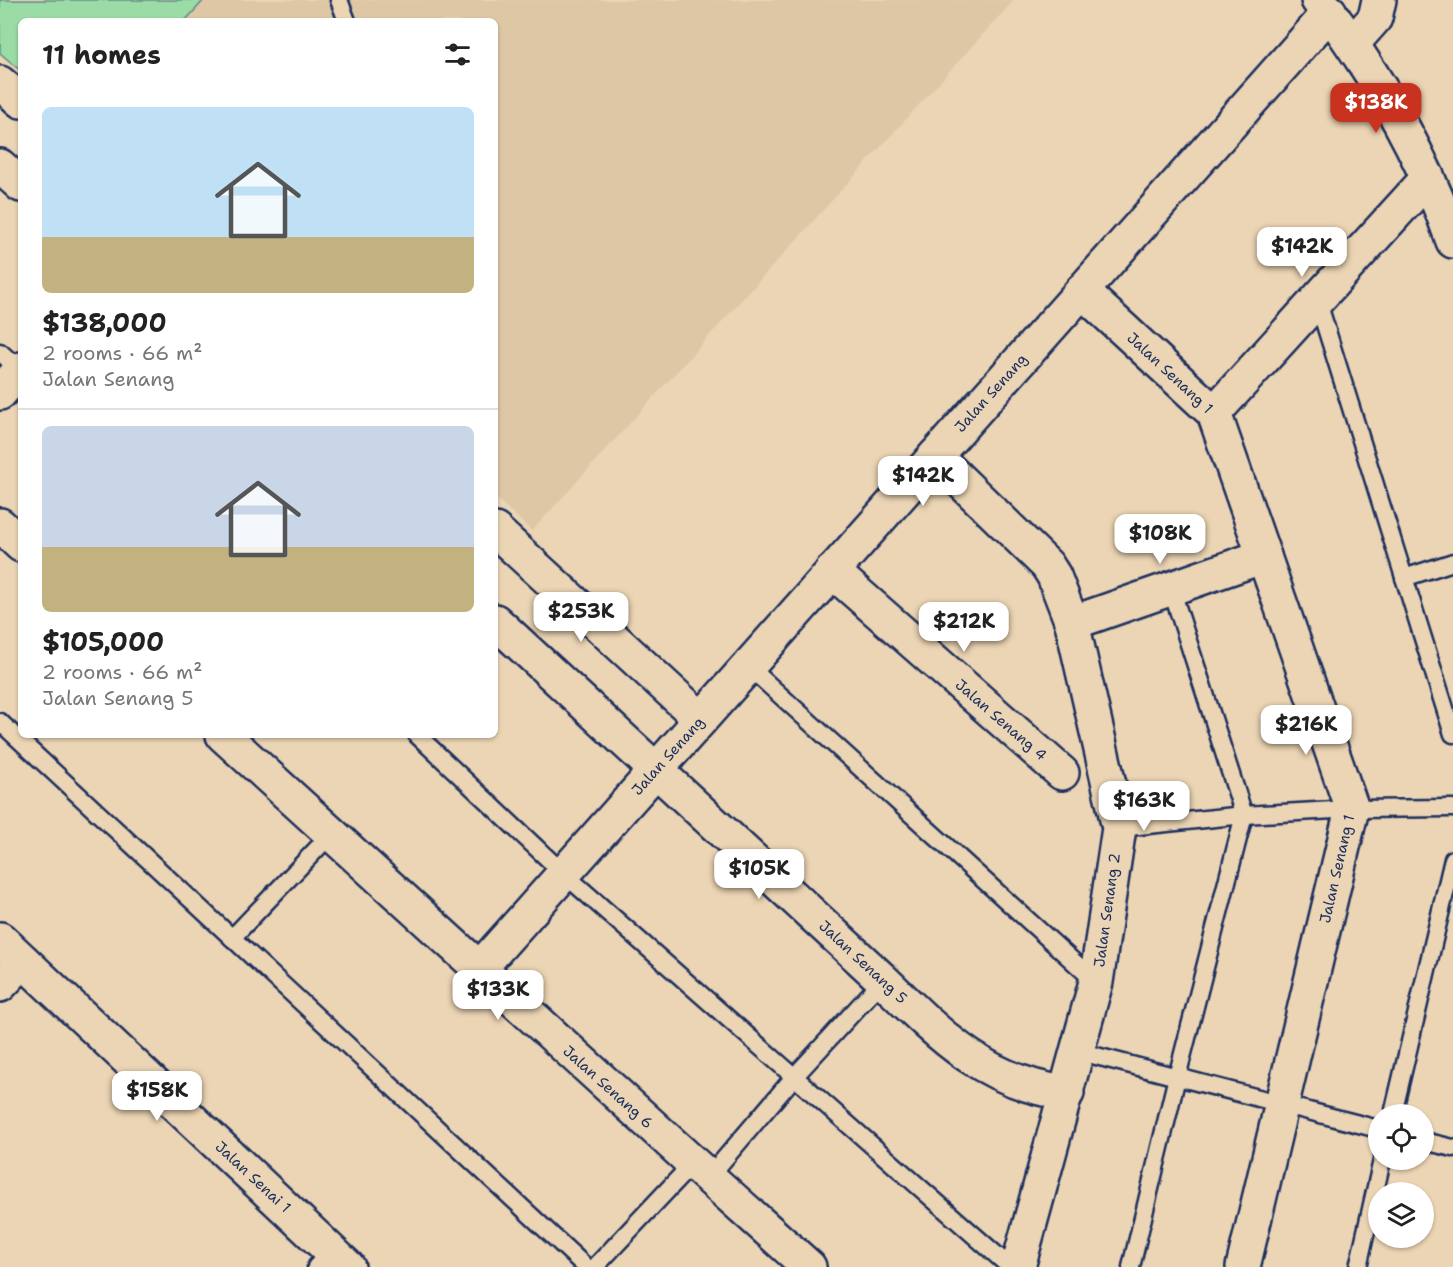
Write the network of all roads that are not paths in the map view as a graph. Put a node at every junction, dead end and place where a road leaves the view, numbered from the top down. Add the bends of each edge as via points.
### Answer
1 (339, 0) edge
2 (1379, 0) edge
3 (1324, 6) edge
4 (346, 18) edge
5 (1352, 44) junction
6 (0, 82) edge
7 (18, 98) edge
8 (0, 166) edge
9 (1428, 178) junction
10 (18, 182) edge
11 (1453, 241) edge
12 (1082, 291) junction
13 (1317, 299) junction
14 (1214, 413) junction
15 (935, 456) junction
16 (0, 525) edge
17 (498, 533) edge
18 (18, 542) edge
19 (1264, 556) junction
20 (1453, 562) edge
21 (832, 571) junction
22 (1404, 578) junction
23 (1171, 588) junction
24 (1072, 623) junction
25 (498, 624) edge
26 (748, 666) junction
27 (701, 719) junction
28 (0, 722) edge
29 (1453, 734) edge
30 (226, 738) edge
31 (420, 738) edge
32 (657, 769) junction
33 (1062, 773) dead end
34 (1453, 808) edge
35 (1352, 809) junction
36 (1244, 815) junction
37 (1119, 828) junction
38 (331, 834) junction
39 (1453, 859) edge
40 (563, 873) junction
41 (232, 938) junction
42 (12, 950) edge
43 (478, 969) junction
44 (884, 980) junction
45 (1096, 981) junction
46 (0, 986) edge
47 (1077, 1051) junction
48 (794, 1077) junction
49 (1177, 1077) junction
50 (1067, 1093) junction
51 (1282, 1104) junction
52 (1395, 1104) edge
53 (1368, 1126) edge
54 (1434, 1143) edge
55 (1453, 1148) edge
56 (701, 1170) junction
57 (1380, 1170) edge
58 (332, 1262) edge
59 (586, 1267) edge
60 (595, 1267) edge
61 (809, 1267) edge
62 (1010, 1267) edge
63 (1018, 1267) edge
64 (1131, 1267) edge
65 (1244, 1267) edge
66 (1358, 1267) edge

1 - 4 lane
2 - 5 street via 1375,18
3 - 5 street, Jalan Senang
3 - 12 street, Jalan Senang
5 - 9 street, Jalan Senang via 1383,91
6 - 7 street
8 - 10 street
9 - 11 street, Jalan Senang
9 - 13 street
12 - 14 street, Jalan Senang 1
12 - 15 street, Jalan Senang
13 - 14 street
13 - 22 lane
14 - 19 street, Jalan Senang 1
15 - 21 street, Jalan Senang
15 - 24 street, Jalan Senang 2 via 1047,565
16 - 18 street
17 - 27 street
19 - 23 street
19 - 35 street, Jalan Senang 1
20 - 22 lane
21 - 26 street, Jalan Senang
21 - 33 street, Jalan Senang 4
22 - 29 lane
23 - 24 street
23 - 36 lane
24 - 37 street, Jalan Senang 2
25 - 32 street, Jalan Senang 5
26 - 27 street, Jalan Senang
26 - 45 lane
27 - 32 street, Jalan Senang
28 - 41 lane
30 - 38 street, Jalan Senang 6
31 - 40 lane
32 - 40 street, Jalan Senang
32 - 44 street, Jalan Senang 5
34 - 35 lane
35 - 36 lane
35 - 51 street, Jalan Senang 1
36 - 37 lane
36 - 49 lane
37 - 45 street, Jalan Senang 2
38 - 41 lane
38 - 43 street, Jalan Senang 6
39 - 52 lane
40 - 43 street, Jalan Senang
40 - 48 lane
41 - 59 lane
42 - 46 street
42 - 58 street, Jalan Senai 1
43 - 56 street, Jalan Senang 6
44 - 48 lane
44 - 50 street, Jalan Senang 5 via 937,1033 975,1062 1042,1090
45 - 47 street, Jalan Senang 2
47 - 49 lane
47 - 50 street, Jalan Senang 2
48 - 56 lane
48 - 62 lane
49 - 51 lane
49 - 64 lane
50 - 63 street, Jalan Senang 2
51 - 53 lane
51 - 65 street, Jalan Senang 1
54 - 55 lane
56 - 60 lane
56 - 61 street, Jalan Senang 6
57 - 66 lane

